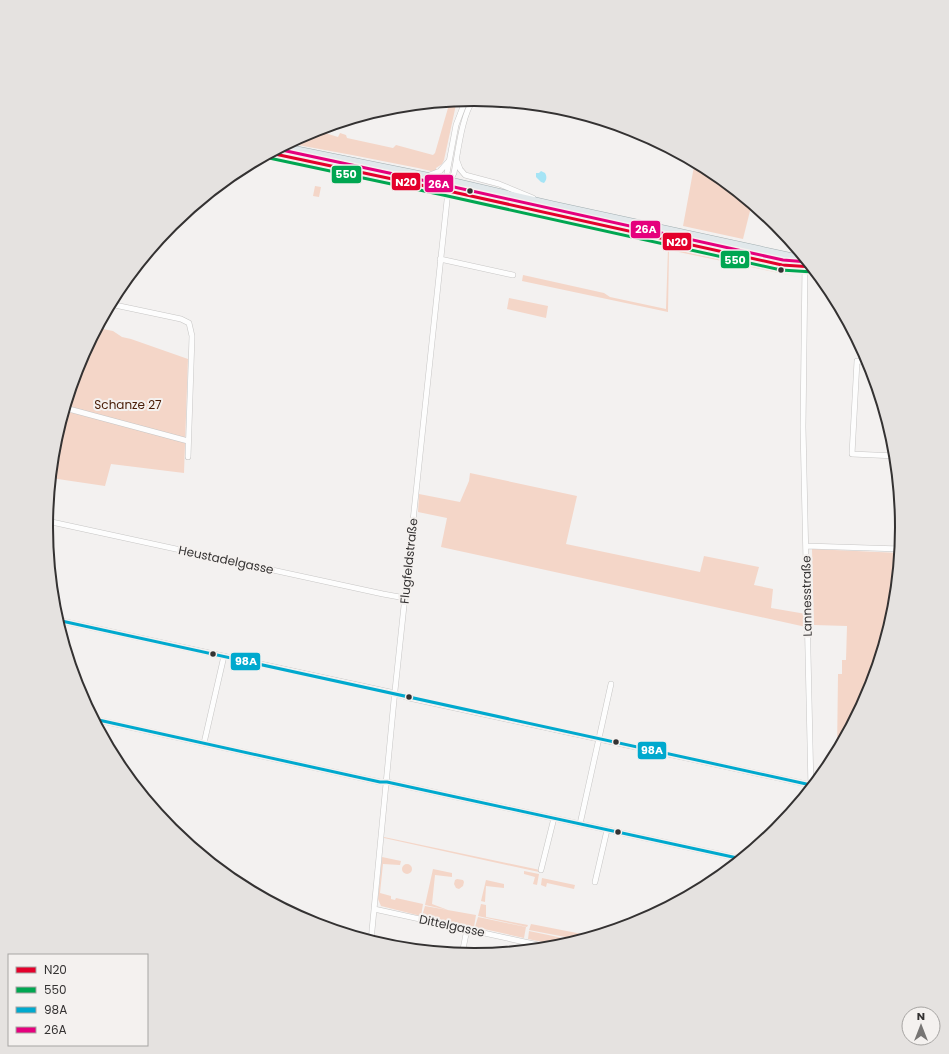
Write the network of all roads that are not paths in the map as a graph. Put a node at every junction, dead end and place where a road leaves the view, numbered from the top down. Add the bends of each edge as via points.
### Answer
1 (463, 106) edge
2 (469, 106) edge
3 (289, 148) edge
4 (450, 153) junction
5 (278, 155) edge
6 (456, 160) junction
7 (426, 176) junction
8 (450, 181) junction
9 (448, 191) junction
10 (553, 205) junction
11 (798, 257) edge
12 (440, 259) junction
13 (805, 268) joint
14 (513, 275) dead end
15 (116, 305) edge
16 (862, 361) edge
17 (70, 409) edge
18 (188, 441) junction
19 (890, 456) edge
20 (188, 457) dead end
21 (53, 521) edge
22 (806, 546) junction
23 (895, 549) edge
24 (405, 598) junction
25 (64, 621) edge
26 (224, 656) junction
27 (611, 684) dead end
28 (395, 694) junction
29 (100, 720) edge
30 (599, 739) junction
31 (204, 742) junction
32 (811, 781) edge
33 (387, 782) junction
34 (807, 786) edge
35 (554, 818) junction
36 (580, 824) junction
37 (607, 830) junction
38 (735, 858) edge
39 (541, 870) dead end
40 (595, 882) dead end
41 (374, 909) junction
42 (467, 929) junction
43 (372, 935) edge
44 (535, 944) edge
45 (463, 948) edge

1 - 4 street
2 - 6 street
3 - 7 main road
4 - 7 street via 443,169
4 - 8 street
5 - 9 main road
6 - 8 street
6 - 10 street via 465,175 499,184
7 - 8 main road
8 - 9 street, Flugfeldstraße
8 - 10 main road
9 - 12 street, Flugfeldstraße
9 - 13 main road
10 - 11 main road
12 - 14 street
12 - 24 street, Flugfeldstraße
13 - 22 street, Lannesstraße via 803,427
15 - 18 street via 189,323 192,336
16 - 19 street via 857,361 852,454
17 - 18 street
18 - 20 street
21 - 24 street, Heustadelgasse
22 - 23 street
22 - 32 street, Lannesstraße
24 - 28 street, Flugfeldstraße
25 - 26 street
26 - 28 street
26 - 31 street
27 - 30 street
28 - 30 street
28 - 33 street, Flugfeldstraße
29 - 31 street
30 - 34 street
30 - 36 street
31 - 33 street
33 - 35 street
33 - 41 street, Flugfeldstraße
35 - 36 street
35 - 39 street
36 - 37 street
37 - 38 street
37 - 40 street
41 - 42 street, Dittelgasse
41 - 43 street, Flugfeldstraße
42 - 44 street, Dittelgasse
42 - 45 street

